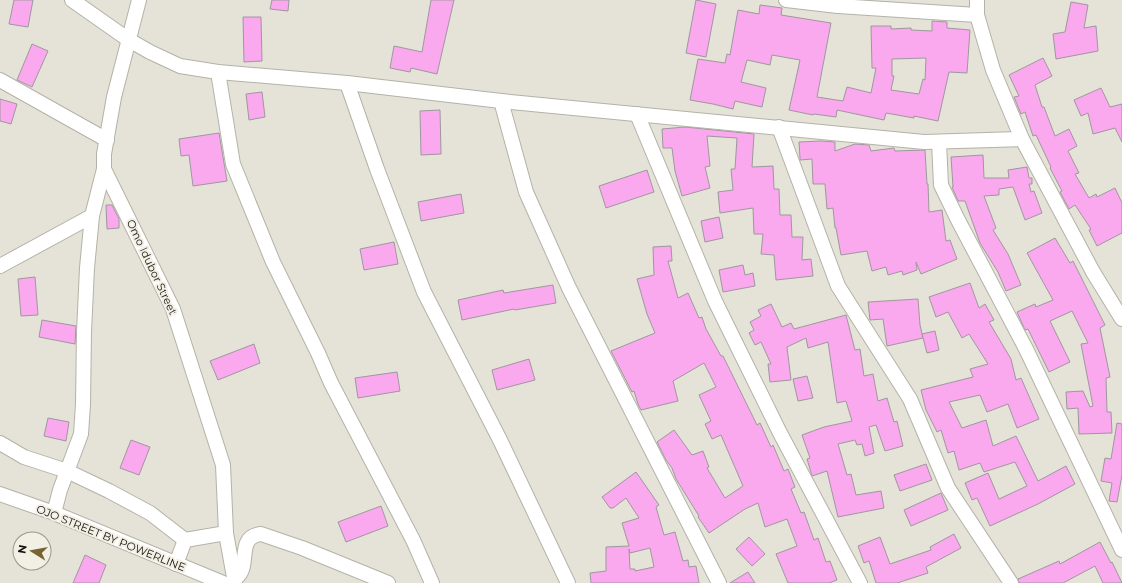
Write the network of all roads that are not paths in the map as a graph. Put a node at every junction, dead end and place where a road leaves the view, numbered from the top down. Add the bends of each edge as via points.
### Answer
1 (72, 0) edge
2 (139, 0) edge
3 (786, 0) edge
4 (977, 0) edge
5 (977, 15) junction
6 (129, 40) junction
7 (218, 72) junction
8 (0, 80) edge
9 (347, 83) junction
10 (501, 101) junction
11 (637, 114) junction
12 (779, 128) junction
13 (1022, 138) junction
14 (107, 140) junction
15 (939, 142) junction
16 (104, 169) junction
17 (92, 216) junction
18 (0, 266) edge
19 (1122, 319) edge
20 (0, 443) edge
21 (67, 472) junction
22 (1, 495) edge
23 (54, 513) junction
24 (226, 534) junction
25 (185, 540) junction
26 (1122, 550) edge
27 (176, 564) junction
28 (231, 582) edge
29 (388, 583) edge
30 (432, 583) edge
31 (568, 583) edge
32 (719, 583) edge
33 (860, 583) edge
34 (1011, 583) edge

1 - 6 street
2 - 6 street, Omo Idubor Street
3 - 5 street
4 - 5 street
5 - 13 street via 992,70
6 - 7 street via 180,66
6 - 14 street, Omo Idubor Street via 114,97
7 - 9 street
7 - 30 street via 233,164 273,262 331,383 413,540
8 - 14 street
9 - 10 street
9 - 31 street via 424,292 500,440
10 - 11 street
10 - 32 street via 526,192 569,288
11 - 12 street
11 - 33 street via 715,301 780,433
12 - 15 street
12 - 34 street via 838,286 910,399 948,488
13 - 15 street
13 - 19 street via 1093,272
14 - 16 street, Omo Idubor Street
15 - 26 street via 941,185 1026,349
16 - 17 street
16 - 24 street, Omo Idubor Street via 173,309 223,465
17 - 18 street
17 - 21 street via 87,268 81,434
20 - 21 street via 24,457
21 - 23 street
21 - 25 street via 150,513
22 - 23 street, OJO STREET BY POWERLINE
23 - 27 street, OJO STREET BY POWERLINE
24 - 25 street
24 - 28 street, Omo Idubor Street
25 - 27 street
27 - 28 street, OJO STREET BY POWERLINE
28 - 29 street via 242,571 246,542 254,535 261,534

